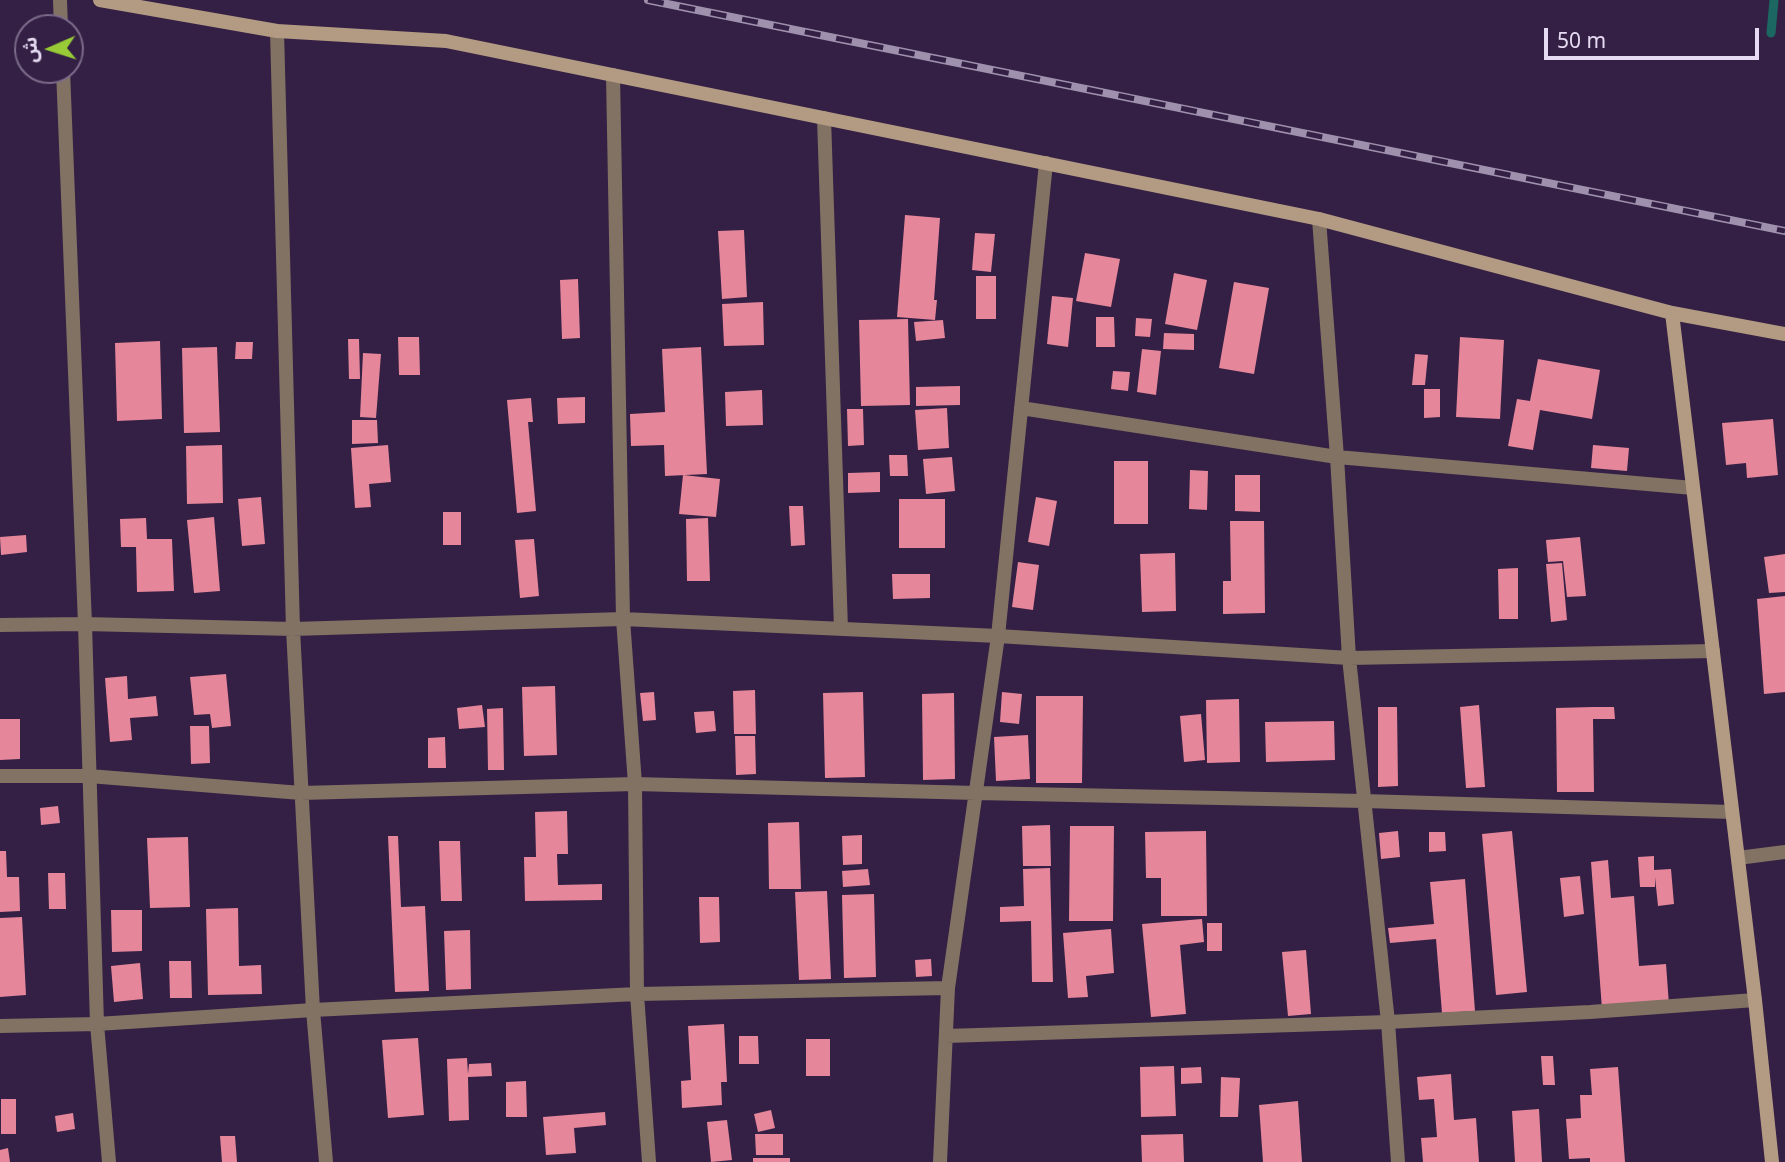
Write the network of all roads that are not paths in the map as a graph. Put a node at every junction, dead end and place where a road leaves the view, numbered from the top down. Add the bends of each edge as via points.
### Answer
1 (100, 0) edge
2 (277, 31) junction
3 (613, 75) junction
4 (64, 84) edge
5 (824, 118) junction
6 (1045, 163) junction
7 (1319, 219) junction
8 (1672, 313) junction
9 (1785, 334) edge
10 (1021, 408) junction
11 (1337, 457) junction
12 (1693, 488) junction
13 (622, 619) junction
14 (85, 624) junction
15 (0, 625) edge
16 (293, 629) junction
17 (841, 629) junction
18 (998, 636) junction
19 (1713, 651) junction
20 (1349, 658) junction
21 (0, 776) edge
22 (89, 776) junction
23 (635, 784) junction
24 (301, 793) junction
25 (976, 793) junction
26 (1364, 801) junction
27 (1732, 813) junction
28 (1785, 852) edge
29 (1738, 858) junction
30 (948, 988) junction
31 (638, 995) junction
32 (1755, 1000) junction
33 (313, 1010) junction
34 (1388, 1023) junction
35 (97, 1024) junction
36 (0, 1026) edge
37 (946, 1036) junction
38 (109, 1162) edge
39 (326, 1162) edge
40 (649, 1162) edge
41 (940, 1162) edge
42 (1398, 1162) edge
43 (1772, 1162) edge

1 - 2 street
2 - 3 street via 446,41
2 - 16 street
3 - 5 street
3 - 13 street
4 - 14 street
5 - 6 street
5 - 17 street
6 - 7 street
6 - 10 street
7 - 8 street
7 - 11 street
8 - 9 street
8 - 12 street
10 - 11 street
10 - 18 street
11 - 12 street
11 - 20 street
12 - 19 street
13 - 16 street
13 - 17 street
13 - 23 street
14 - 15 street
14 - 16 street
14 - 22 street
16 - 24 street
17 - 18 street
18 - 20 street
18 - 25 street
19 - 20 street
19 - 27 street
20 - 26 street
21 - 22 street
22 - 24 street
22 - 35 street
23 - 24 street
23 - 25 street
23 - 31 street
24 - 33 street
25 - 26 street
25 - 30 street
26 - 27 street
26 - 34 street
27 - 29 street
28 - 29 street
29 - 32 street
30 - 31 street
30 - 37 street
31 - 33 street
31 - 40 street
32 - 34 street
32 - 43 street
33 - 35 street
33 - 39 street
34 - 37 street
34 - 42 street
35 - 36 street
35 - 38 street
37 - 41 street

